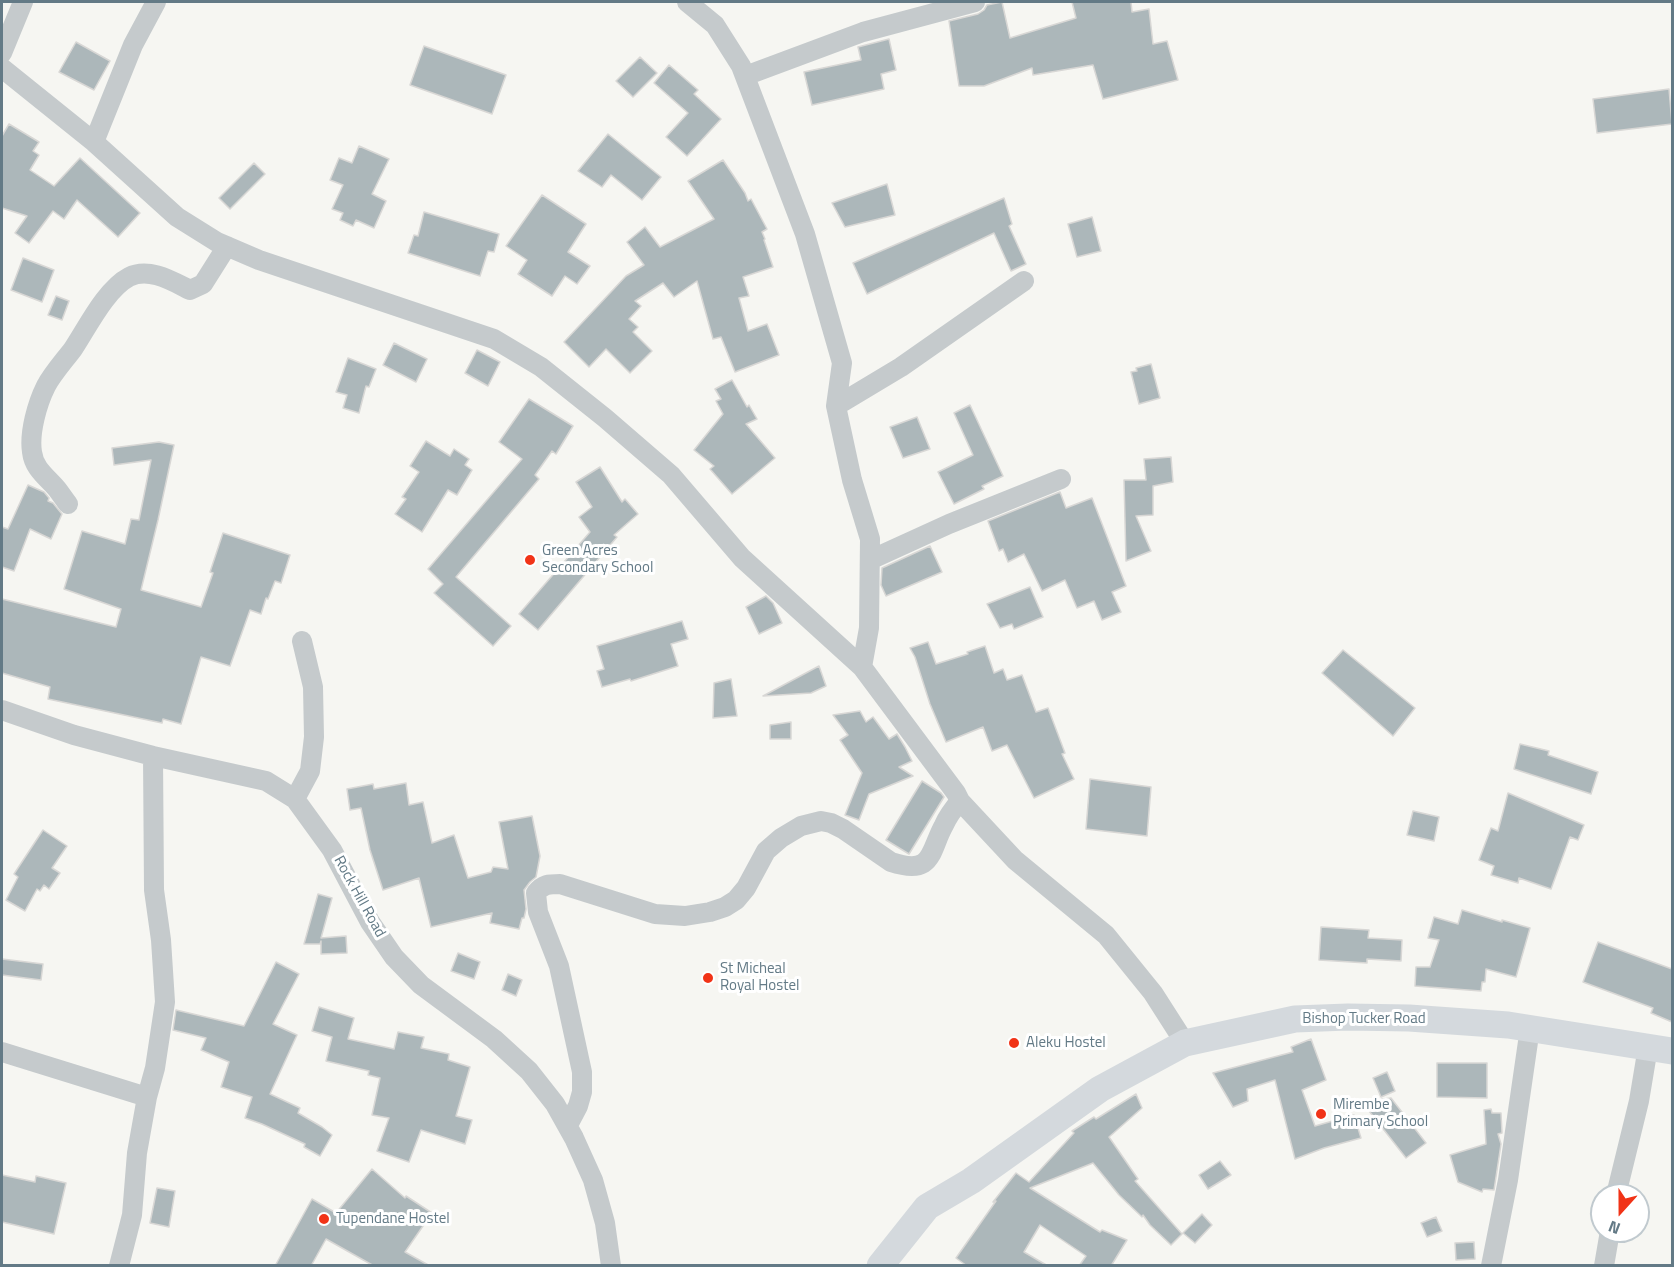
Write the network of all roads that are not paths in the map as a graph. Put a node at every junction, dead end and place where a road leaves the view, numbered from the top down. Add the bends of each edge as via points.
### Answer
1 (24, 2) edge
2 (156, 2) edge
3 (687, 2) edge
4 (975, 2) edge
5 (2, 53) edge
6 (2, 68) edge
7 (745, 76) junction
8 (94, 142) junction
9 (226, 246) junction
10 (1024, 281) dead end
11 (836, 406) junction
12 (1061, 479) dead end
13 (68, 504) dead end
14 (870, 560) junction
15 (302, 641) dead end
16 (862, 667) junction
17 (2, 710) edge
18 (153, 756) junction
19 (295, 800) junction
20 (960, 801) junction
21 (1530, 1028) junction
22 (1185, 1043) junction
23 (1660, 1049) edge
24 (2, 1052) edge
25 (147, 1097) junction
26 (568, 1125) junction
27 (1619, 1183) edge
28 (1608, 1243) edge
29 (119, 1266) edge
30 (611, 1266) edge
31 (880, 1266) edge
32 (1491, 1266) edge
33 (1604, 1266) edge

1 - 5 street
2 - 8 street
3 - 7 street via 715,25
4 - 7 street via 863,32
6 - 8 street
7 - 11 street via 805,234 842,363
8 - 9 street via 177,217
9 - 13 street via 203,284 190,290 163,277 141,274 114,288 46,386 31,432 32,454 37,469
9 - 16 street via 494,339 541,368 671,474 742,558
10 - 11 street via 901,367
11 - 14 street via 870,539
12 - 14 street
14 - 16 street via 869,628
15 - 19 street via 313,687 314,737 310,771
16 - 20 street
17 - 18 street, Rock Hill Road
18 - 19 street, Rock Hill Road via 266,781
18 - 25 street via 154,890 165,1002
19 - 26 street, Rock Hill Road via 332,850 370,922 394,957 421,985 494,1039 529,1071
20 - 22 street via 1015,860 1106,935 1153,993
20 - 26 street via 943,825 930,858 914,865 891,862 831,823 801,826 766,851 736,900 710,912 685,916 655,914 560,884 542,886 536,893 538,912 559,966 582,1072 582,1092
21 - 22 main road, Bishop Tucker Road via 1409,1017 1294,1019
21 - 23 main road, Bishop Tucker Road
21 - 32 street
22 - 31 main road, Bishop Tucker Road via 1100,1089 927,1207
23 - 27 street via 1639,1101
24 - 25 street
25 - 29 street via 132,1215
26 - 30 street, Rock Hill Road via 593,1180
28 - 33 street

